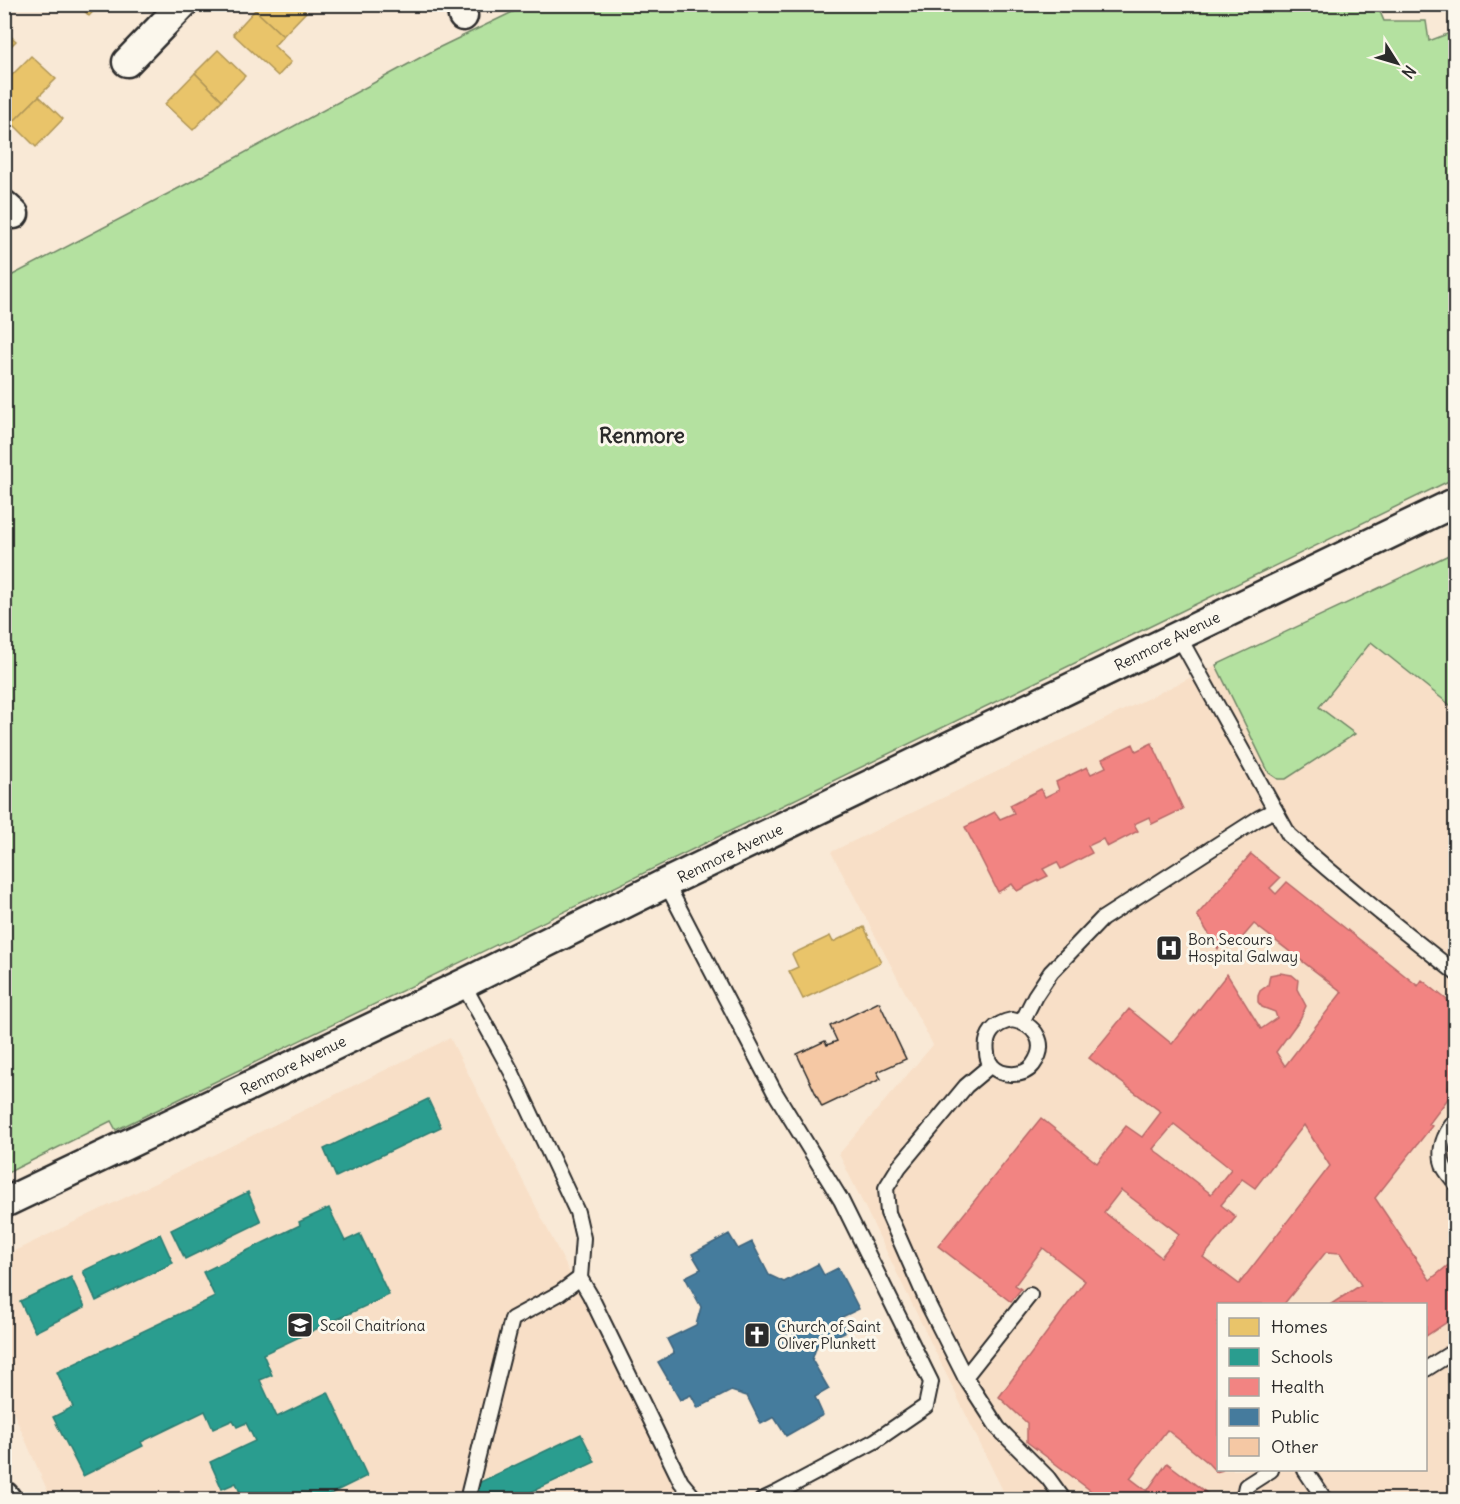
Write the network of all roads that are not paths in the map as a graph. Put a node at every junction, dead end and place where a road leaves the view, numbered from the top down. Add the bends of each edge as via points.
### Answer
1 (183, 4) edge
2 (128, 62) dead end
3 (1455, 502) edge
4 (1178, 635) junction
5 (1275, 810) junction
6 (666, 883) junction
7 (1455, 973) edge
8 (463, 984) junction
9 (1022, 1022) junction
10 (991, 1065) junction
11 (1455, 1120) edge
12 (1455, 1184) edge
13 (4, 1203) edge
14 (580, 1278) junction
15 (1030, 1295) dead end
16 (1455, 1350) edge
17 (1427, 1368) edge
18 (965, 1377) junction
19 (1269, 1471) edge
20 (1306, 1471) edge
21 (4, 1496) edge
22 (7, 1500) edge
23 (472, 1500) edge
24 (696, 1500) edge
25 (762, 1500) edge
26 (1064, 1500) edge
27 (1244, 1500) edge
28 (1325, 1500) edge

1 - 2 street
3 - 4 street, Renmore Avenue
4 - 5 lane
4 - 6 street, Renmore Avenue
5 - 7 lane via 1289,835 1316,860
5 - 9 lane via 1102,919 1051,972
6 - 8 street, Renmore Avenue
6 - 25 lane via 774,1091 841,1200 931,1382 926,1406 875,1441
8 - 13 street, Renmore Avenue
8 - 14 lane via 511,1071 577,1212 583,1238
9 - 10 lane via 1005,1021 988,1035 987,1057
9 - 10 lane via 1034,1030 1039,1040 1039,1055 1032,1067 1020,1074 1006,1074
10 - 18 lane via 966,1086 886,1188 888,1213
11 - 12 lane via 1441,1149 1444,1167
14 - 23 lane via 512,1319 469,1492
14 - 24 lane via 681,1482
15 - 18 lane
16 - 17 lane
18 - 26 lane via 998,1428 1048,1478
19 - 27 lane via 1246,1486
20 - 28 lane
21 - 22 street

